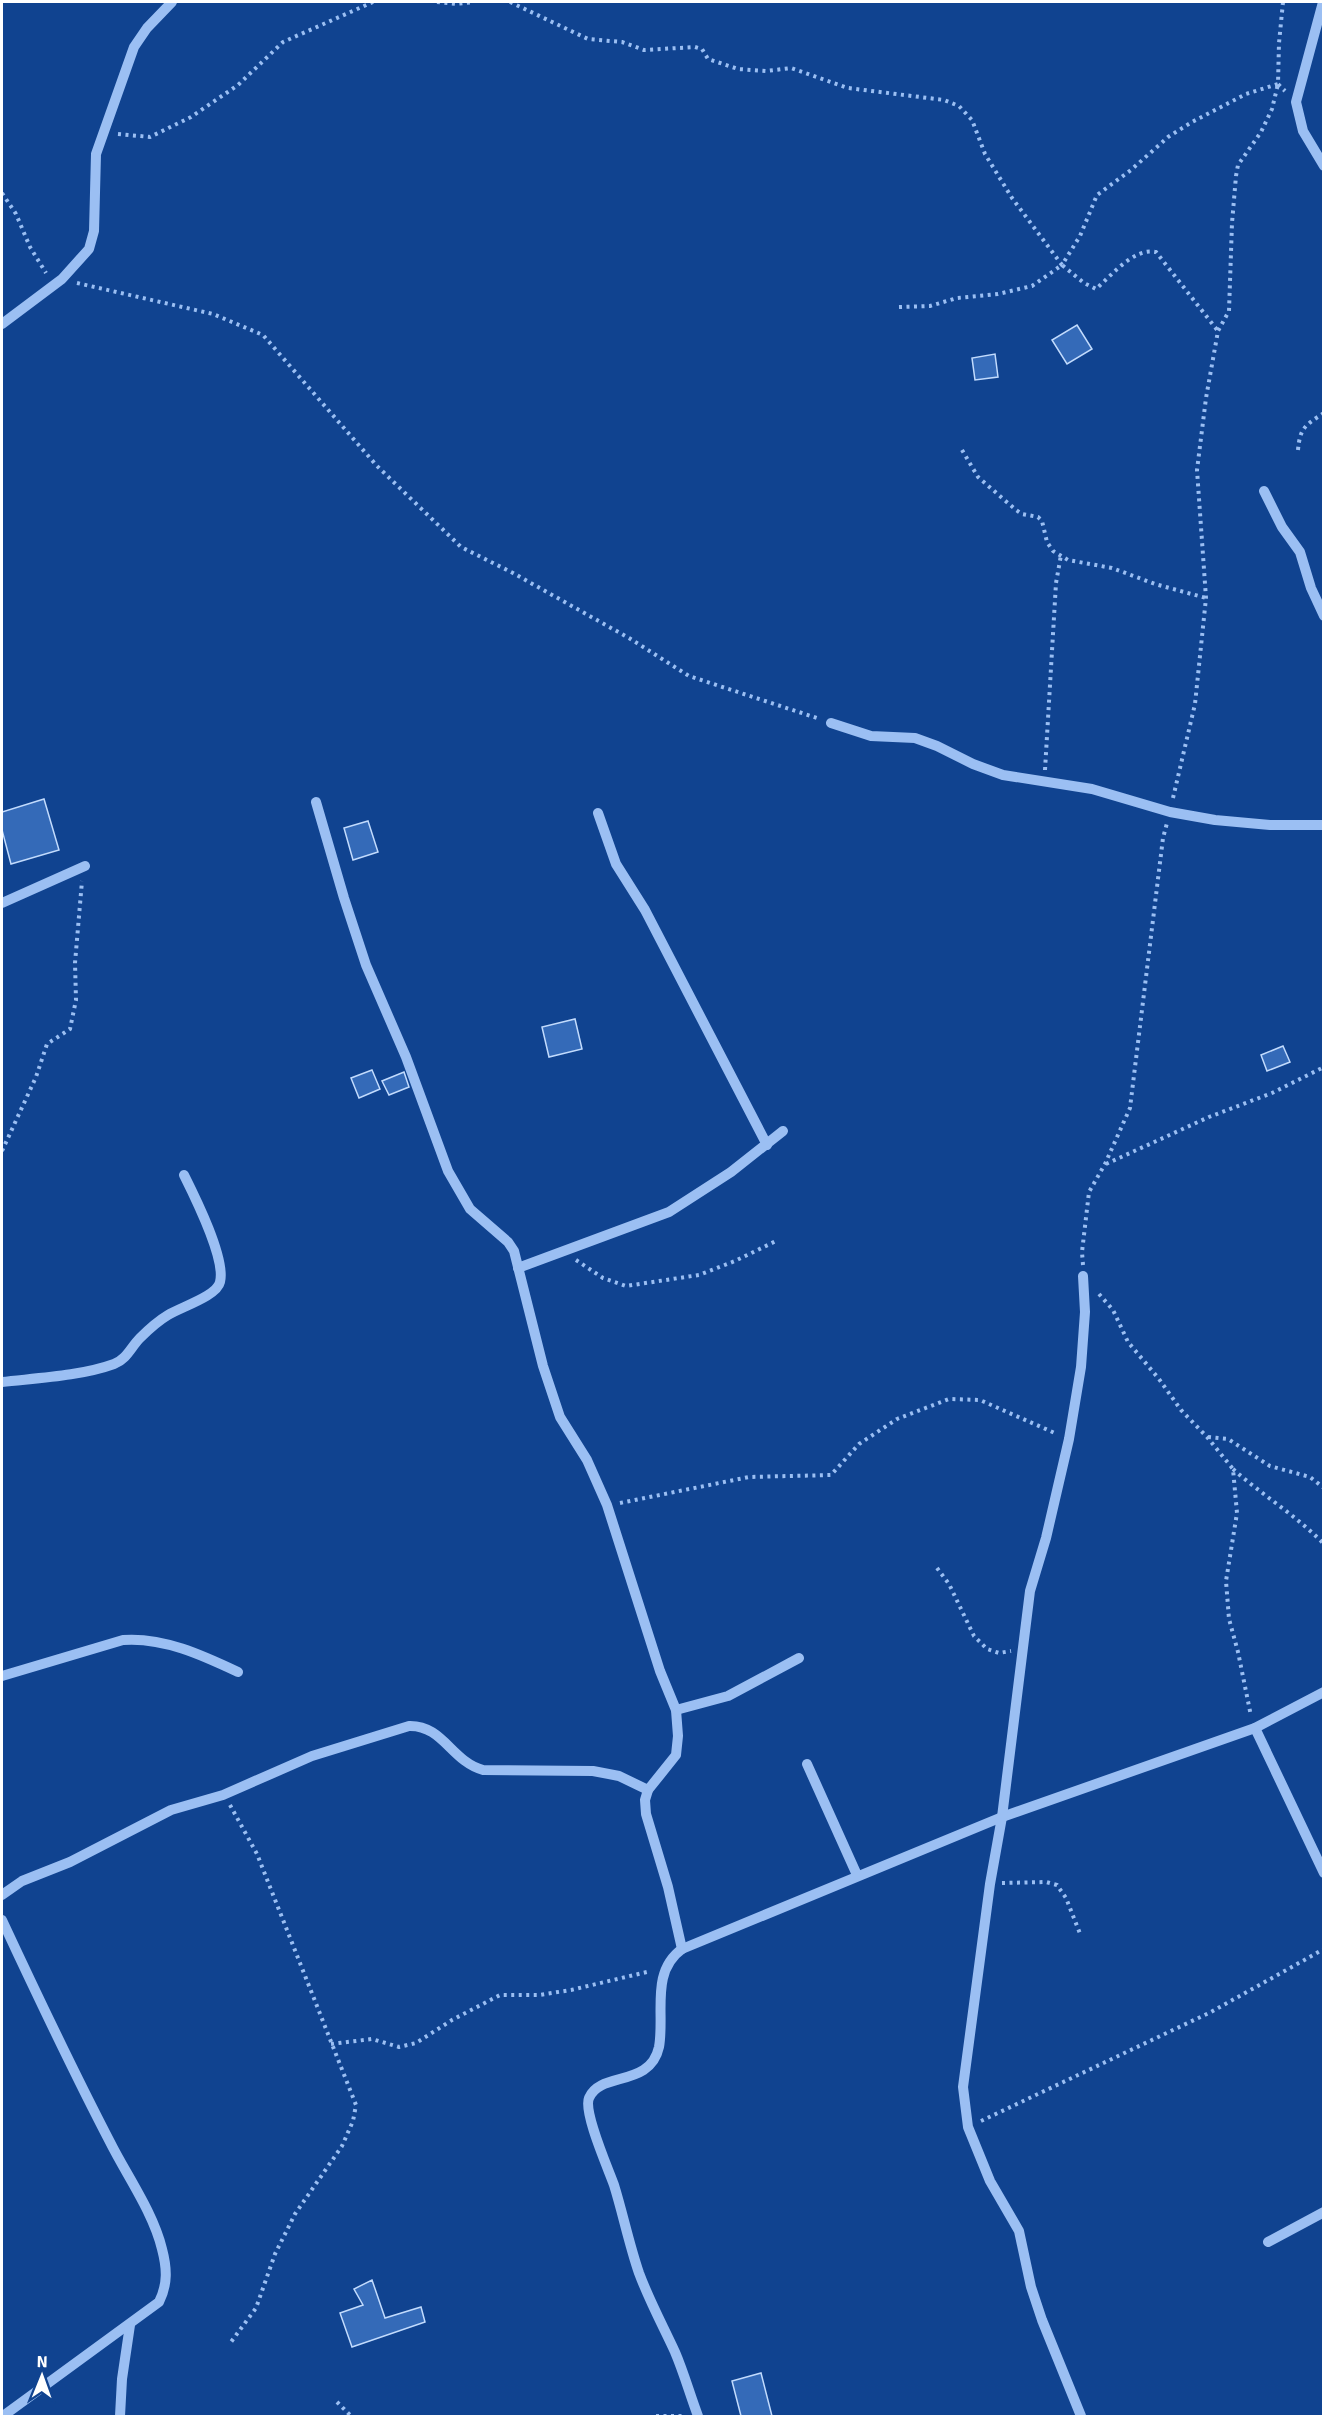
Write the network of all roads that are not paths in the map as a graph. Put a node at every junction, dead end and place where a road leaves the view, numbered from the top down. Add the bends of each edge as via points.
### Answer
1 (172, 2) edge
2 (1323, 2) edge
3 (1323, 166) edge
4 (2, 324) edge
5 (1264, 491) dead end
6 (1323, 616) edge
7 (831, 723) road end
8 (316, 802) dead end
9 (598, 813) dead end
10 (1323, 825) edge
11 (85, 866) road end
12 (2, 903) edge
13 (783, 1131) dead end
14 (767, 1144) junction
15 (184, 1175) dead end
16 (518, 1268) junction
17 (1083, 1276) road end
18 (2, 1382) edge
19 (799, 1658) dead end
20 (238, 1672) dead end
21 (2, 1676) edge
22 (1323, 1692) edge
23 (676, 1710) junction
24 (1255, 1728) junction
25 (807, 1764) dead end
26 (648, 1790) junction
27 (1002, 1817) junction
28 (1323, 1873) edge
29 (857, 1875) junction
30 (2, 1895) edge
31 (2, 1920) edge
32 (682, 1949) junction
33 (1323, 2212) edge
34 (1268, 2242) dead end
35 (130, 2325) junction
36 (3, 2416) edge
37 (120, 2416) edge
38 (698, 2416) edge
39 (1081, 2416) edge

1 - 4 street via 134,47 96,154 94,231 89,249 58,282
2 - 3 street via 1296,102 1303,131
5 - 6 street via 1300,552
7 - 10 street via 871,736 915,738 1003,775 1092,789 1170,812 1248,823
8 - 16 street via 366,965 406,1057 448,1171 471,1209 508,1242
9 - 14 street via 616,864 645,910
11 - 12 street
13 - 14 street
14 - 16 street via 669,1212
15 - 18 street via 217,1257 221,1278 214,1293 166,1316 115,1364
16 - 23 street via 560,1417 587,1460 607,1505
17 - 27 street via 1081,1367 1069,1439 1030,1591
19 - 23 street via 728,1696
20 - 21 street via 200,1654 142,1638 123,1640
22 - 24 street
23 - 26 street via 676,1755
24 - 27 street
24 - 28 street
25 - 29 street
26 - 30 street via 619,1776 593,1771 483,1770 471,1767 438,1734 422,1725 390,1730 312,1756 223,1795 171,1810 70,1862 22,1881
26 - 32 street via 646,1814
27 - 29 street
27 - 39 street via 963,2087 968,2127 990,2181 1019,2231 1039,2309
29 - 32 street
31 - 35 street via 162,2247 165,2290 159,2302
32 - 38 street via 673,1955 661,1982 659,2047 653,2062 644,2071 595,2091 588,2103 640,2275
33 - 34 street
35 - 36 street
35 - 37 street

